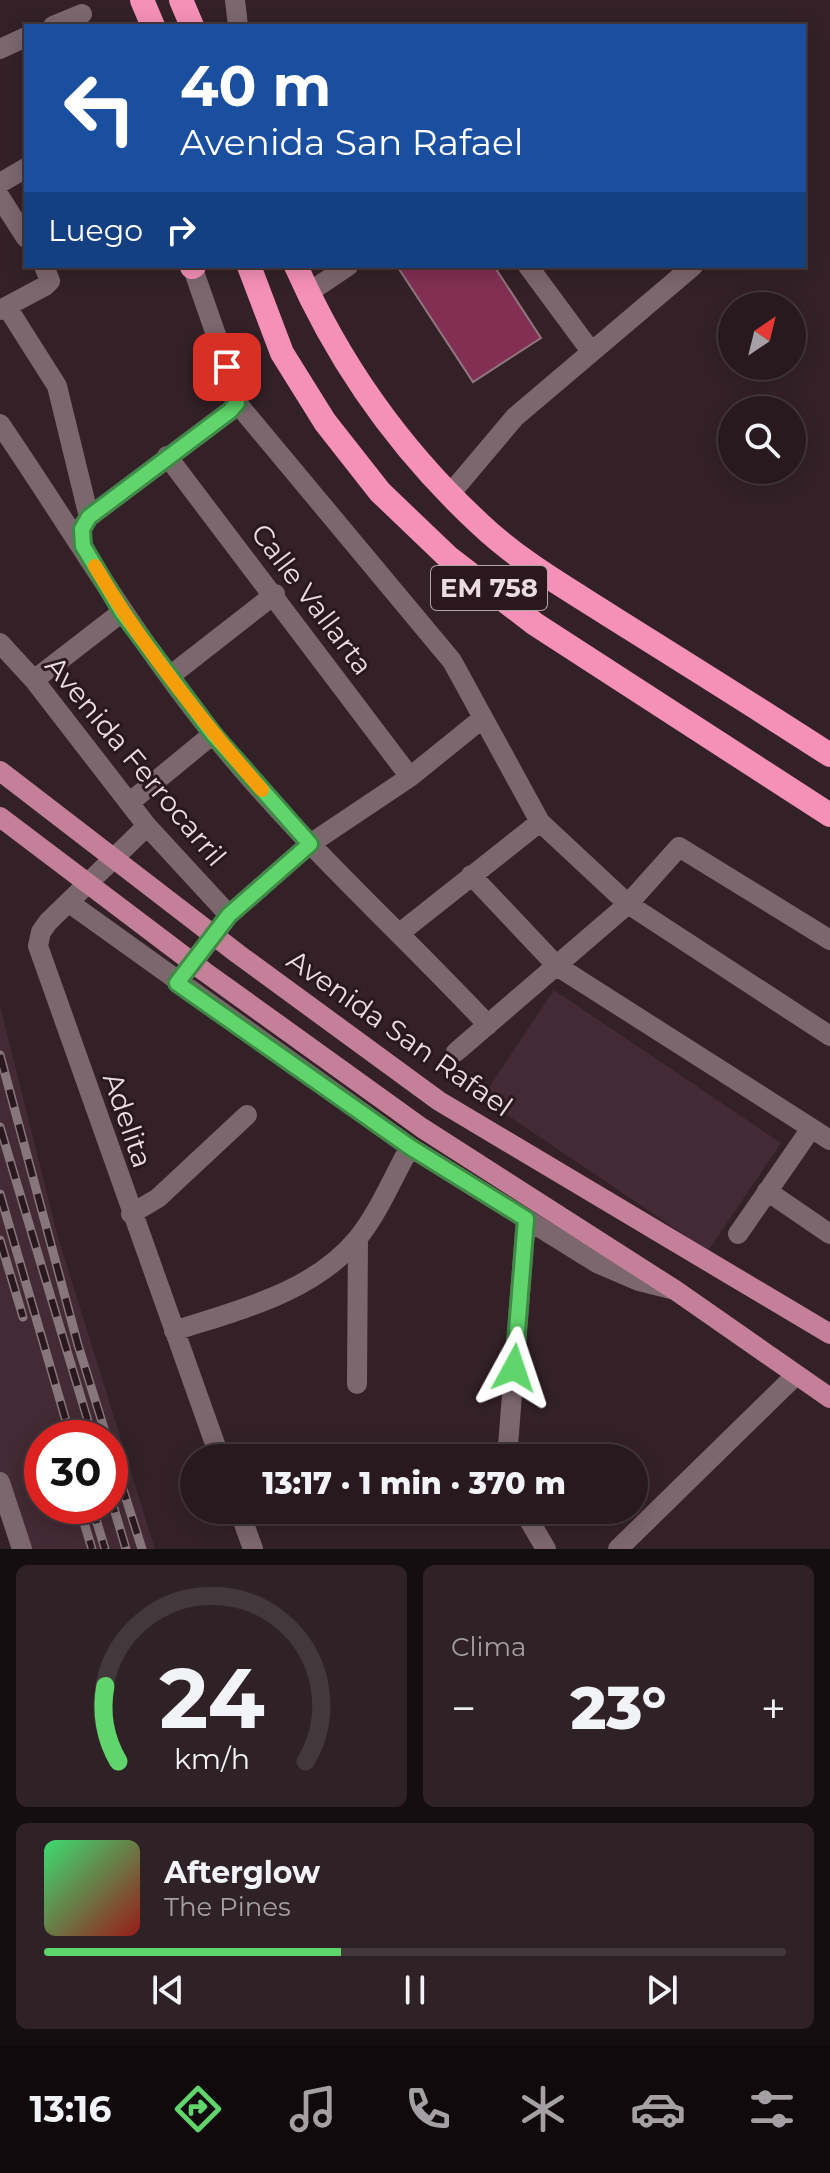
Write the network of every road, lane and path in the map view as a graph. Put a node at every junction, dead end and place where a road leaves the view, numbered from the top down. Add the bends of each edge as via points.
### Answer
1 (142, 0) edge
2 (181, 0) edge
3 (235, 0) edge
4 (81, 13) edge
5 (57, 24) edge
6 (152, 24) edge
7 (191, 24) edge
8 (238, 24) edge
9 (24, 38) edge
10 (0, 49) edge
11 (24, 169) edge
12 (0, 183) edge
13 (0, 197) edge
14 (24, 235) edge
15 (194, 268) edge
16 (250, 268) edge
17 (297, 268) edge
18 (345, 268) edge
19 (529, 268) edge
20 (691, 268) edge
21 (47, 273) edge
22 (308, 293) junction
23 (4, 309) edge
24 (590, 350) junction
25 (237, 403) junction
26 (0, 424) edge
27 (167, 456) junction
28 (450, 494) junction
29 (89, 517) junction
30 (83, 546) junction
31 (275, 594) junction
32 (122, 612) junction
33 (0, 643) edge
34 (170, 676) junction
35 (34, 680) junction
36 (719, 684) junction
37 (483, 718) junction
38 (830, 733) edge
39 (213, 734) junction
40 (830, 755) edge
41 (0, 771) edge
42 (410, 777) junction
43 (129, 803) junction
44 (830, 815) edge
45 (0, 817) edge
46 (540, 822) junction
47 (147, 826) junction
48 (310, 844) junction
49 (471, 875) junction
50 (71, 904) junction
51 (628, 904) junction
52 (229, 915) junction
53 (401, 932) junction
54 (830, 940) edge
55 (557, 966) junction
56 (177, 983) junction
57 (488, 1025) junction
58 (830, 1036) edge
59 (456, 1052) dead end
60 (247, 1115) dead end
61 (810, 1130) junction
62 (830, 1140) edge
63 (410, 1147) junction
64 (767, 1191) junction
65 (131, 1214) junction
66 (526, 1219) junction
67 (738, 1234) dead end
68 (830, 1234) edge
69 (358, 1238) junction
70 (675, 1290) junction
71 (174, 1331) junction
72 (830, 1334) edge
73 (796, 1375) junction
74 (357, 1384) dead end
75 (830, 1398) edge
76 (215, 1444) edge
77 (508, 1444) edge
78 (0, 1482) edge
79 (244, 1524) edge
80 (531, 1524) edge
81 (22, 1549) edge
82 (253, 1549) edge
83 (546, 1549) edge
84 (618, 1549) edge

1 - 6 highway
2 - 7 highway
3 - 8 street
4 - 5 street
9 - 10 street
11 - 12 street
13 - 14 street
15 - 25 street
16 - 44 highway, EM 758 via 282,353 325,422 380,492 448,557 535,624
17 - 22 highway, EM 758
18 - 22 street
19 - 24 street
20 - 24 street
21 - 23 street
22 - 28 highway, EM 758 via 365,396
23 - 29 street via 57,386
24 - 28 street via 515,417
25 - 27 street
25 - 37 street via 452,661
26 - 30 street
27 - 29 street
27 - 31 street, Calle Vallarta
28 - 36 highway, EM 758 via 483,527 564,587
29 - 30 street via 82,529
30 - 32 street
31 - 34 street
31 - 42 street, Calle Vallarta
32 - 34 street
32 - 35 street
33 - 35 street, Avenida Ferrocarril
34 - 39 street
35 - 43 street, Avenida Ferrocarril
36 - 38 highway
36 - 40 highway, EM 758
37 - 42 street
37 - 46 street
39 - 43 street
39 - 48 street
41 - 72 main road, Avenida San Rafael via 439,1101
42 - 48 street
43 - 47 street, Avenida Ferrocarril
45 - 70 main road via 422,1128
46 - 49 street
46 - 51 street
47 - 50 street
47 - 52 street, Avenida Ferrocarril
48 - 52 street
48 - 53 street
49 - 53 street
49 - 55 street
50 - 56 street
50 - 65 street, Adelita via 44,927 38,946
51 - 54 street via 679,847
51 - 55 street
51 - 58 street
52 - 56 street
53 - 57 street
55 - 57 street
55 - 61 street
56 - 63 street
57 - 59 street
60 - 65 street via 158,1198
61 - 62 street
61 - 64 street
63 - 66 street
63 - 69 street
64 - 67 street
64 - 68 street
65 - 71 street, Adelita
66 - 70 street via 597,1263
66 - 77 street
69 - 71 street via 309,1280 270,1300
69 - 74 street
70 - 73 main road
71 - 76 street, Adelita
73 - 75 main road
73 - 84 street
78 - 81 street
79 - 82 street
80 - 83 street

